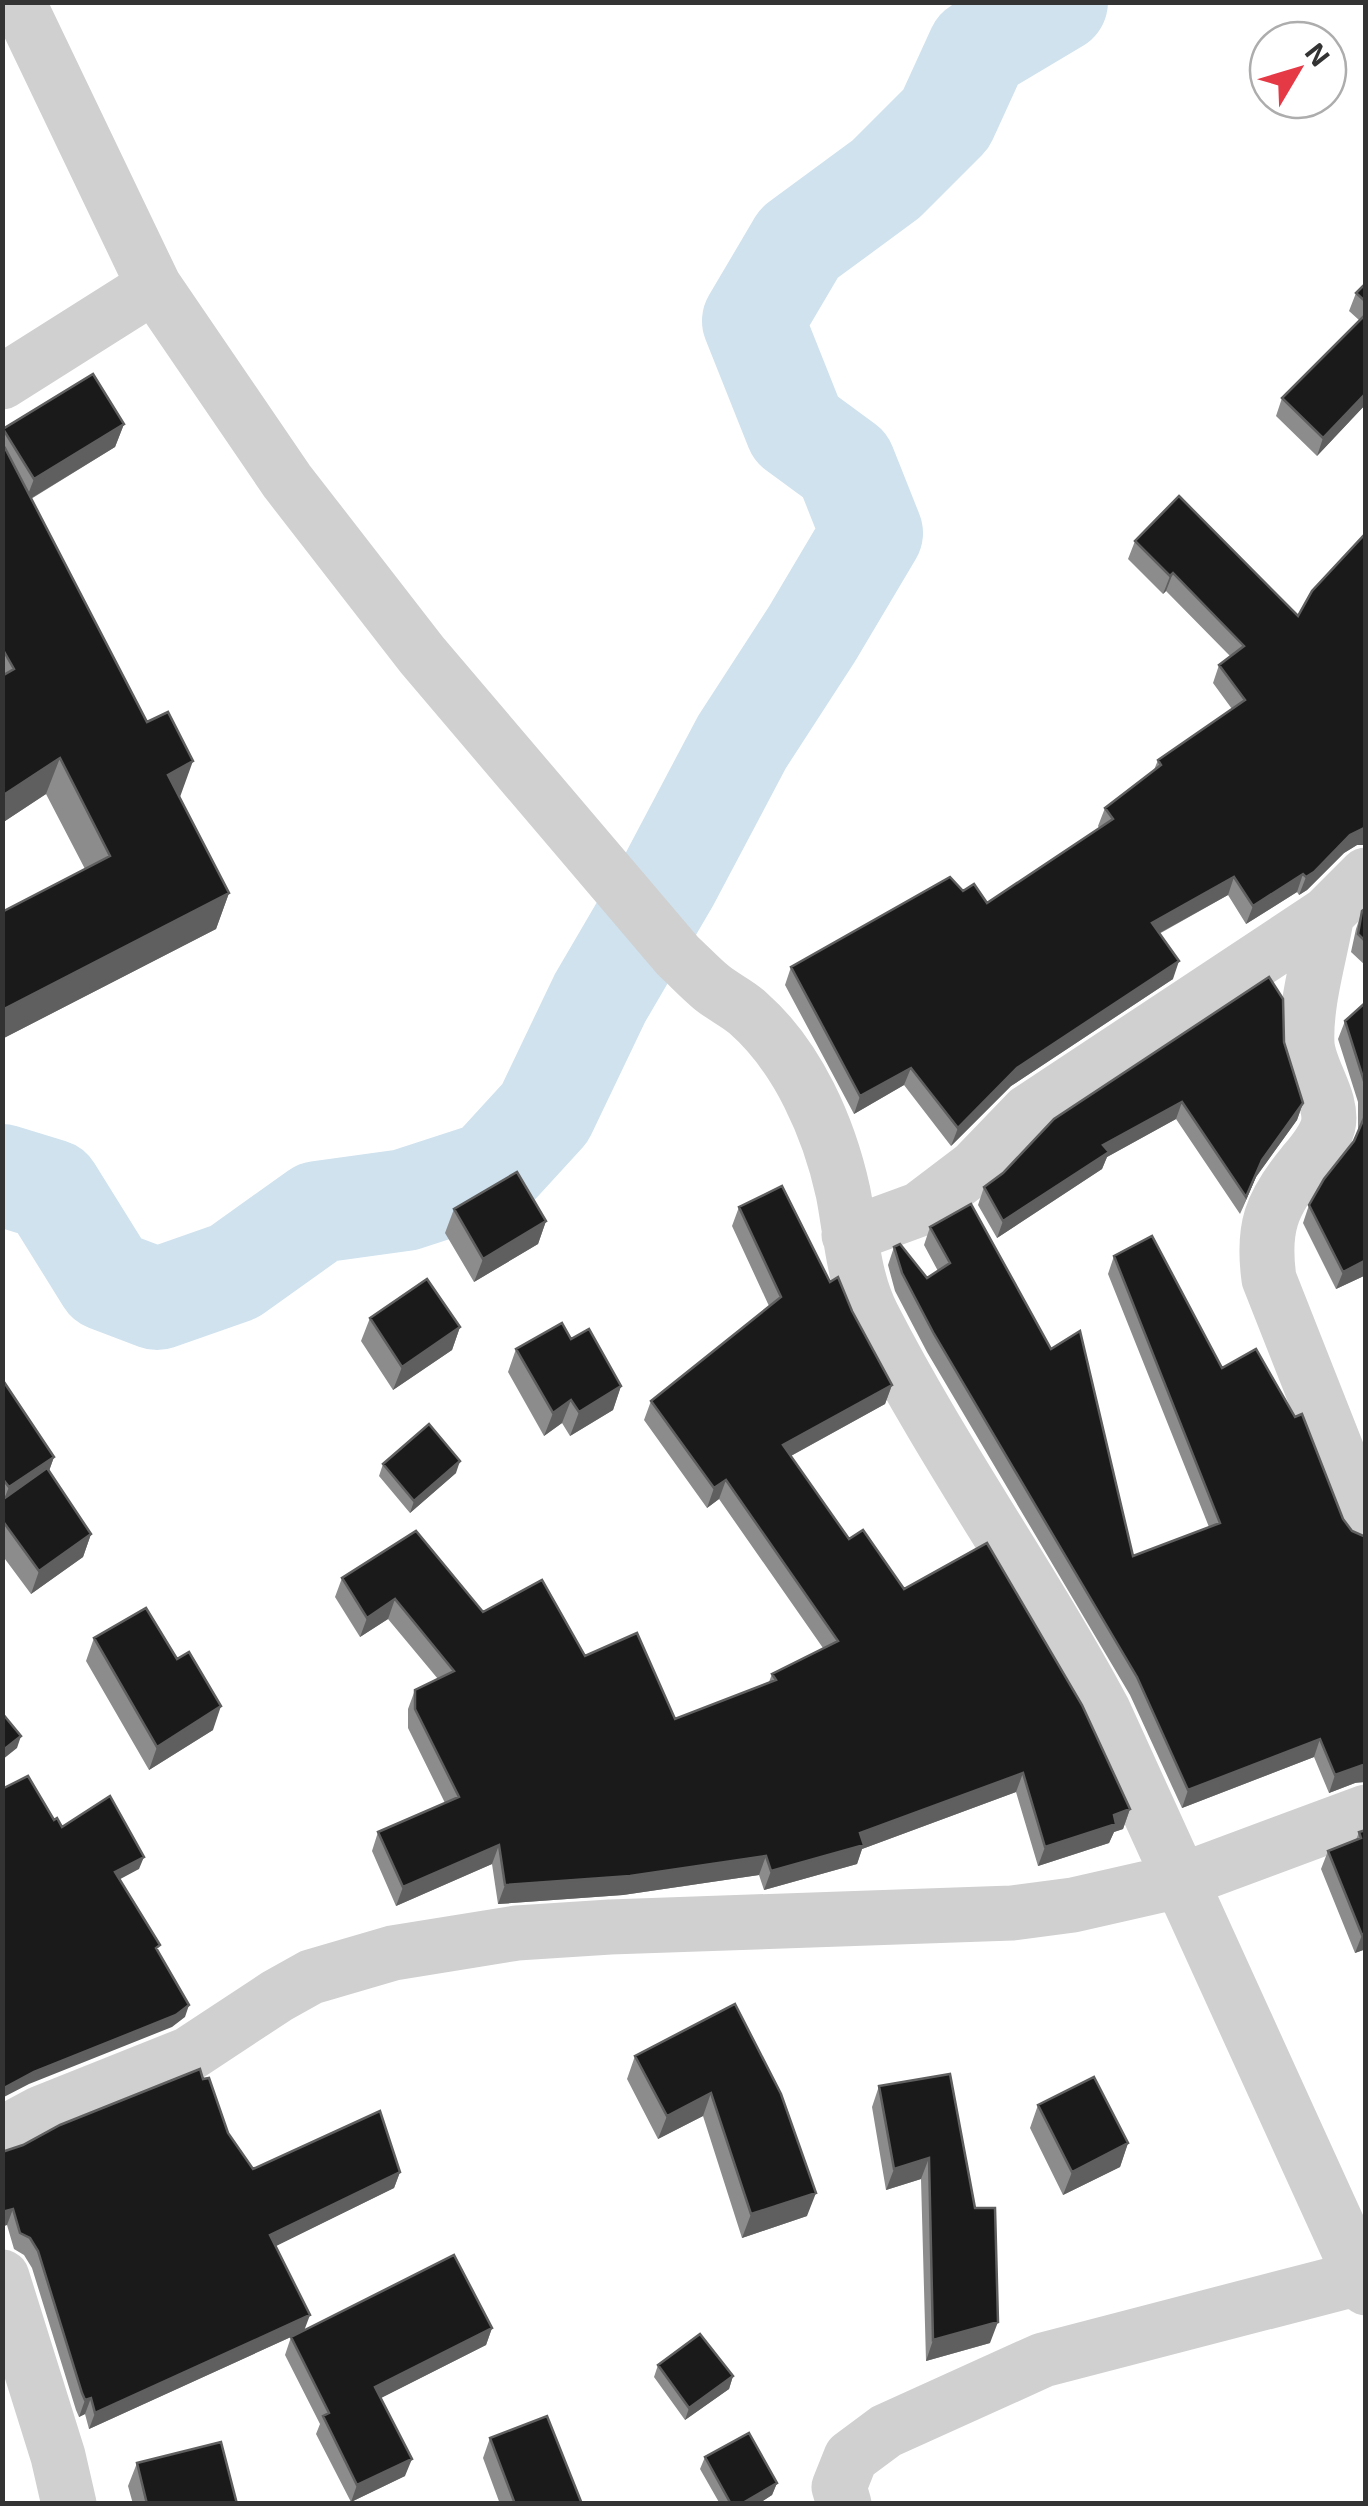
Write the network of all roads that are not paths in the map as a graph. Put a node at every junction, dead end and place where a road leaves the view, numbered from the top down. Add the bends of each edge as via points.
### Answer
1 (18, 2) edge
2 (154, 286) junction
3 (2, 382) edge
4 (1366, 875) edge
5 (1327, 914) junction
6 (849, 1236) junction
7 (1366, 1524) edge
8 (1366, 1812) edge
9 (1183, 1880) junction
10 (2, 2134) edge
11 (2, 2277) edge
12 (1364, 2280) edge
13 (69, 2504) edge
14 (844, 2504) edge

1 - 2 street
2 - 3 street
2 - 6 street via 288,481 422,655 678,956 774,1039 816,1109
4 - 5 street
5 - 6 street via 1028,1112 974,1168 920,1209
5 - 7 street via 1306,1026 1329,1122 1282,1190 1265,1248 1268,1279
6 - 9 street via 870,1311 1063,1636
8 - 9 street
9 - 10 street via 1012,1913 516,1933 393,1953 311,1977 189,2054
9 - 12 street
11 - 13 street
12 - 14 street via 1043,2360 886,2431 850,2457 839,2487

